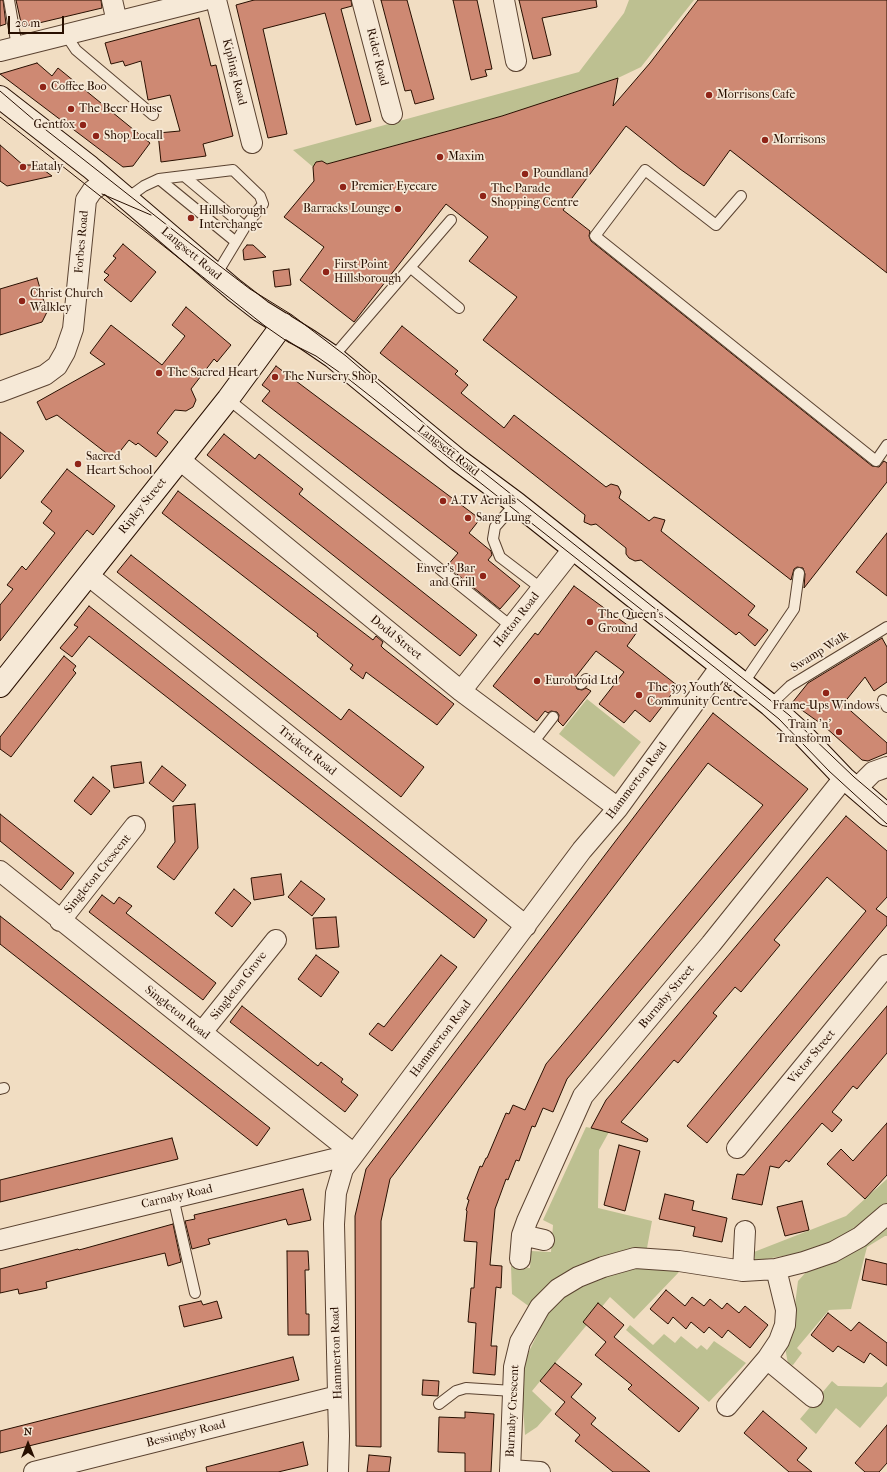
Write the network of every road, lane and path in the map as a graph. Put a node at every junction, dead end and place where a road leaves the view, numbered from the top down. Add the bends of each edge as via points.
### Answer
1 (9, 0) edge
2 (112, 0) edge
3 (204, 0) edge
4 (216, 0) edge
5 (362, 0) edge
6 (504, 0) edge
7 (117, 22) junction
8 (66, 35) junction
9 (9, 49) edge
10 (516, 61) dead end
11 (0, 97) edge
12 (392, 114) dead end
13 (153, 115) dead end
14 (252, 143) dead end
15 (184, 176) junction
16 (159, 179) junction
17 (105, 181) junction
18 (741, 196) dead end
19 (126, 199) junction
20 (451, 220) dead end
21 (244, 227) junction
22 (236, 242) junction
23 (411, 268) junction
24 (216, 275) junction
25 (459, 308) dead end
26 (283, 324) junction
27 (332, 357) junction
28 (0, 392) edge
29 (228, 399) junction
30 (887, 445) edge
31 (180, 460) junction
32 (516, 503) junction
33 (573, 549) junction
34 (799, 573) dead end
35 (89, 576) junction
36 (542, 589) junction
37 (512, 627) junction
38 (887, 627) edge
39 (721, 666) junction
40 (743, 684) junction
41 (0, 686) edge
42 (461, 691) junction
43 (770, 705) junction
44 (554, 717) dead end
45 (532, 744) junction
46 (887, 767) edge
47 (850, 783) junction
48 (618, 808) junction
49 (887, 816) edge
50 (135, 826) dead end
51 (0, 871) edge
52 (60, 921) junction
53 (526, 926) junction
54 (276, 940) dead end
55 (887, 965) edge
56 (202, 1032) junction
57 (737, 1148) dead end
58 (354, 1154) junction
59 (173, 1197) junction
60 (887, 1214) edge
61 (746, 1231) dead end
62 (522, 1235) junction
63 (0, 1240) edge
64 (544, 1240) dead end
65 (520, 1259) dead end
66 (776, 1269) junction
67 (743, 1271) junction
68 (195, 1293) dead end
69 (767, 1359) junction
70 (513, 1391) junction
71 (338, 1396) junction
72 (813, 1397) dead end
73 (439, 1404) dead end
74 (727, 1406) dead end
75 (510, 1471) edge
76 (34, 1472) edge
77 (338, 1472) edge
78 (540, 1472) edge

1 - 9 lane
2 - 7 street
3 - 7 street
4 - 14 street, Kipling Road
5 - 12 street, Rider Road
6 - 10 street
7 - 8 street
8 - 9 street
8 - 13 lane via 76,50
11 - 17 street, Langsett Road
15 - 16 lane
15 - 21 lane
15 - 21 lane via 233,170 260,196 263,204
16 - 19 lane
16 - 22 lane
17 - 19 street, Langsett Road
17 - 28 street, Forbes Road via 92,190 86,200 73,329 65,352 57,366 45,375
18 - 30 lane via 716,225 645,170 595,236 876,460
19 - 24 street, Langsett Road
20 - 23 lane
21 - 22 lane
22 - 24 lane
23 - 25 lane
23 - 27 lane
24 - 26 street, Langsett Road
26 - 27 street, Langsett Road
26 - 29 street, Ripley Street
27 - 32 street, Langsett Road via 458,460
29 - 31 street, Ripley Street
29 - 37 lane
31 - 35 street, Ripley Street
31 - 42 street, Dodd Street
32 - 33 street, Langsett Road
32 - 36 lane via 495,527 493,539 500,557
33 - 36 street, Hatton Road
33 - 39 street, Langsett Road
34 - 40 lane via 794,609
35 - 41 street, Ripley Street
35 - 53 street, Trickett Road
36 - 37 street, Hatton Road
37 - 42 street, Hatton Road
38 - 43 lane, Swamp Walk via 790,686
39 - 40 street, Langsett Road
39 - 48 street, Hammerton Road
40 - 43 street, Langsett Road
42 - 45 street, Dodd Street
43 - 47 street, Langsett Road via 802,733
44 - 45 lane
45 - 48 street, Dodd Street
46 - 47 street, Burnaby Street
47 - 49 street, Langsett Road
47 - 62 street, Burnaby Street via 583,1096
48 - 53 street, Hammerton Road via 582,850
50 - 52 street, Singleton Crescent
51 - 52 street, Singleton Road
52 - 56 street, Singleton Road
53 - 58 street, Hammerton Road
54 - 56 street, Singleton Grove
55 - 57 street, Victor Street
56 - 58 street, Singleton Road
58 - 59 street, Carnaby Road
58 - 71 street, Hammerton Road via 343,1169 336,1193 334,1224
59 - 63 street, Carnaby Road
59 - 68 lane
60 - 66 street, Burnaby Crescent via 860,1237 832,1252
61 - 67 street
62 - 64 street
62 - 65 street, Burnaby Street
66 - 67 street, Burnaby Crescent
66 - 69 street via 786,1310 785,1325 780,1340
67 - 70 street, Burnaby Crescent via 679,1260 635,1258 578,1277 558,1289 540,1307 520,1342 514,1367
69 - 72 street
69 - 74 street
70 - 73 lane via 466,1388
70 - 75 street, Burnaby Crescent
71 - 76 street, Bessingby Road
71 - 77 street, Hammerton Road
75 - 78 street

